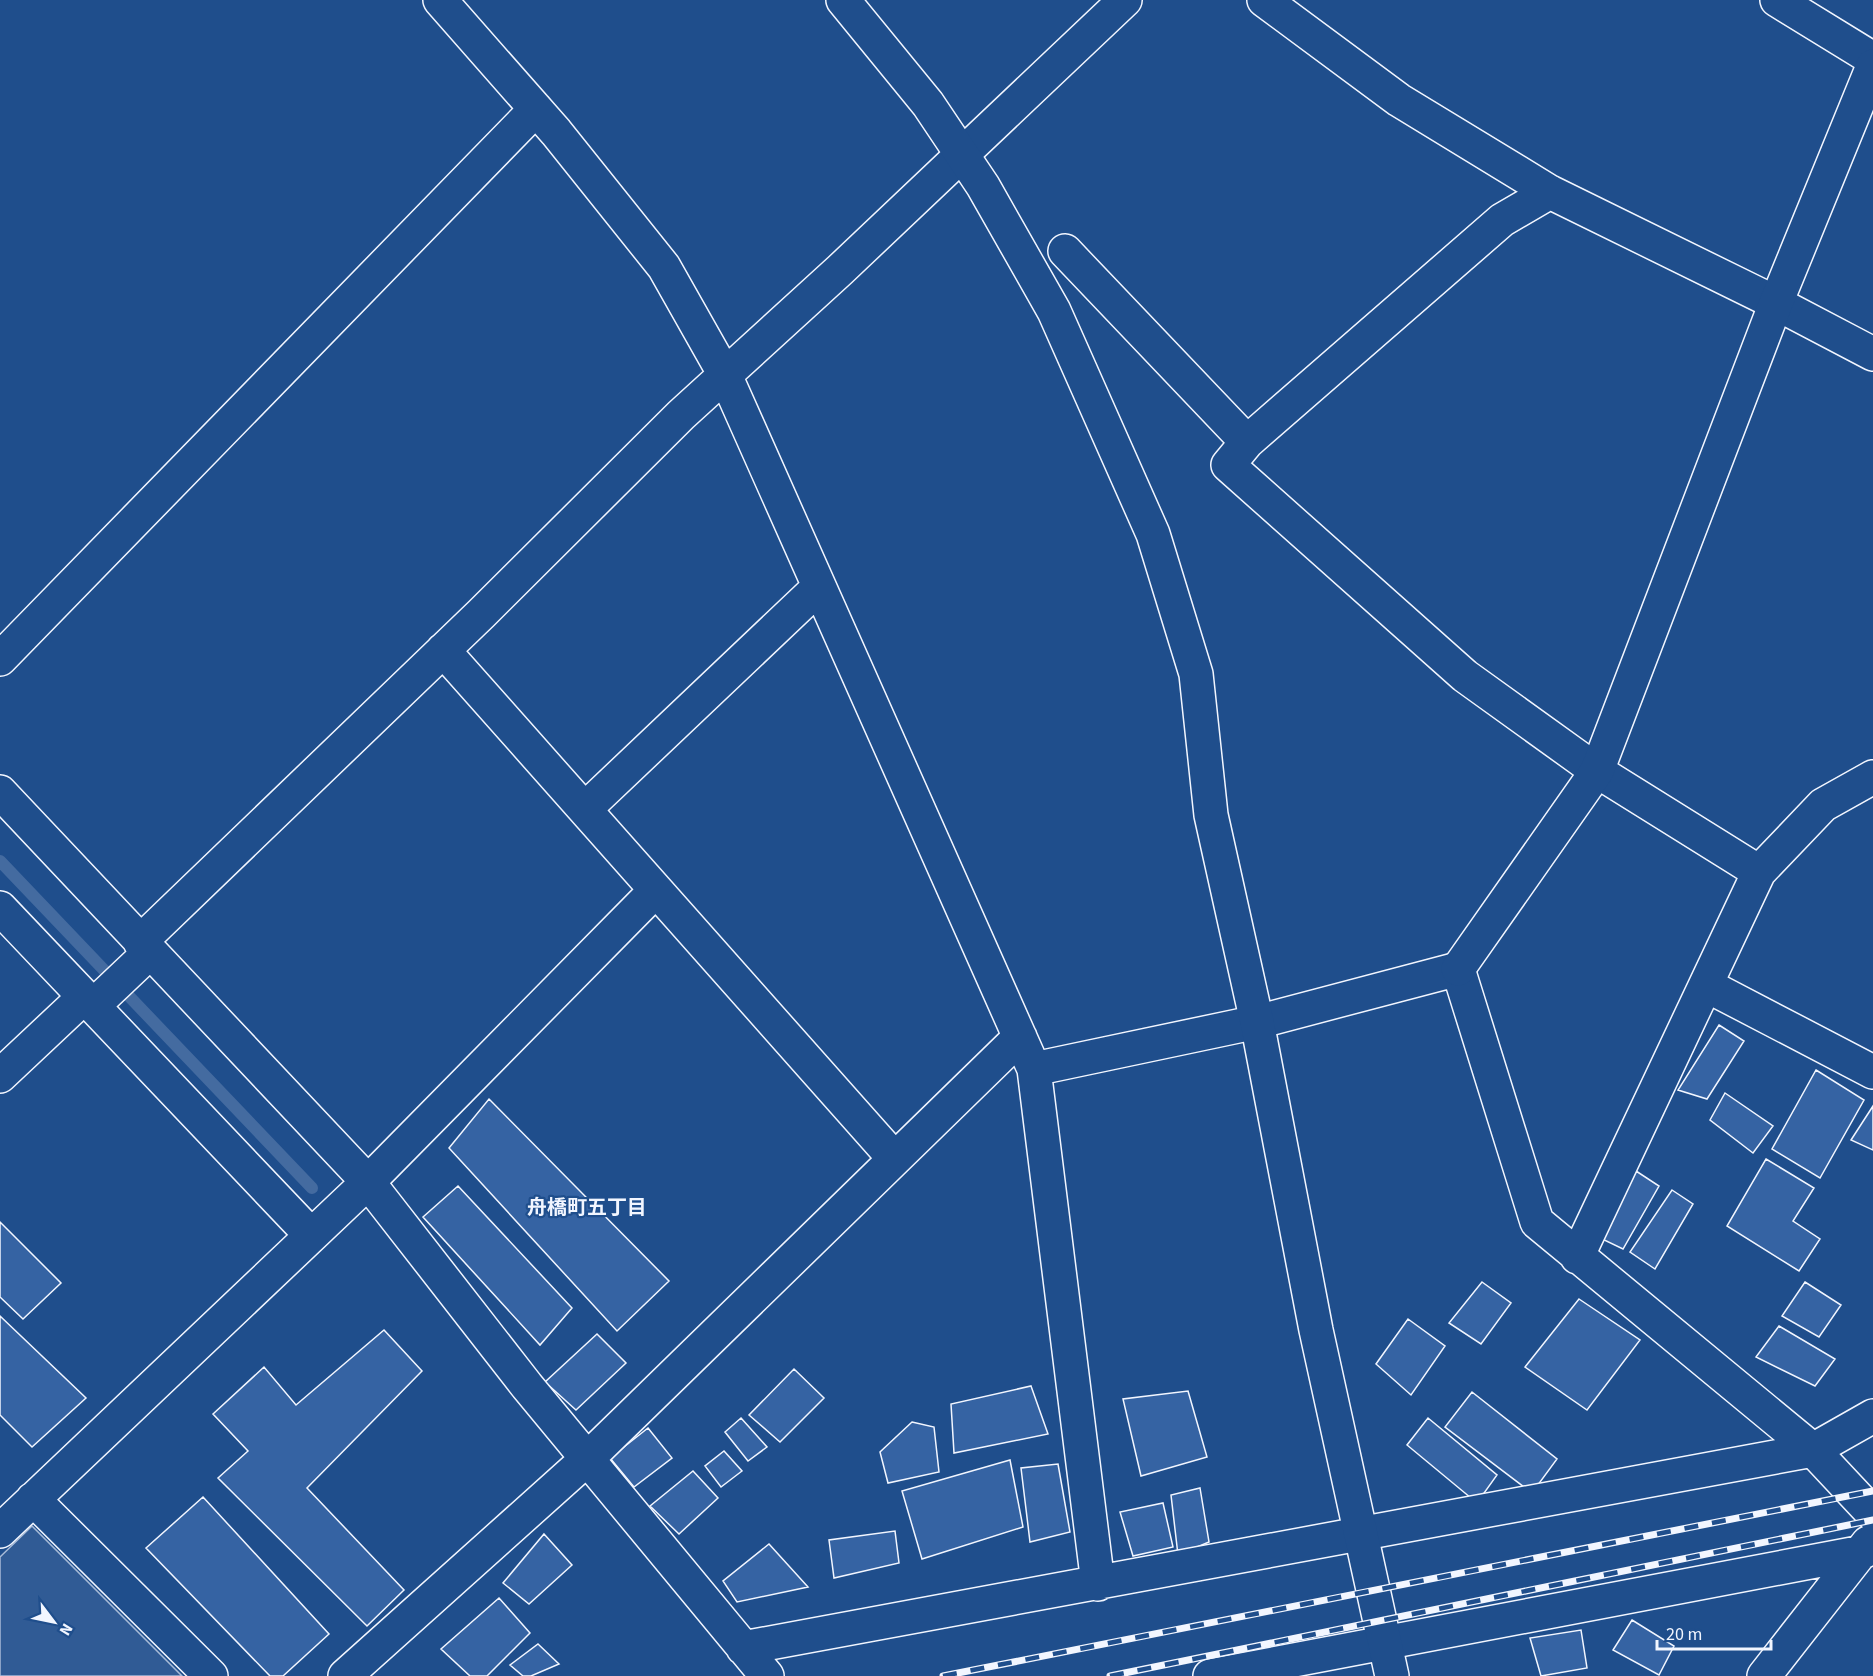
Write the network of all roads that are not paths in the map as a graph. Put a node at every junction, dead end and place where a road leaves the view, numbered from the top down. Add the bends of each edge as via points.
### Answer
1 (440, 0) edge
2 (843, 0) edge
3 (1125, 0) edge
4 (1264, 0) edge
5 (1777, 0) edge
6 (1873, 59) edge
7 (1873, 66) edge
8 (536, 109) junction
9 (961, 154) junction
10 (1550, 192) junction
11 (1065, 251) dead end
12 (1776, 303) junction
13 (1873, 354) edge
14 (724, 375) junction
15 (1247, 442) junction
16 (819, 587) junction
17 (443, 651) junction
18 (0, 659) edge
19 (1597, 771) junction
20 (1873, 777) edge
21 (0, 792) edge
22 (585, 809) junction
23 (1760, 872) junction
24 (656, 890) junction
25 (0, 908) edge
26 (143, 952) junction
27 (1458, 969) junction
28 (1706, 984) junction
29 (93, 1000) junction
30 (1257, 1022) junction
31 (1020, 1037) junction
32 (1034, 1069) junction
33 (1873, 1072) edge
34 (0, 1076) edge
35 (894, 1158) junction
36 (368, 1182) junction
37 (311, 1235) junction
38 (1577, 1257) junction
39 (1873, 1416) edge
40 (1814, 1450) junction
41 (587, 1459) junction
42 (33, 1499) junction
43 (1873, 1514) edge
44 (0, 1532) edge
45 (1360, 1536) junction
46 (1868, 1543) edge
47 (1098, 1584) junction
48 (1386, 1642) junction
49 (743, 1648) junction
50 (211, 1676) edge
51 (345, 1676) edge
52 (767, 1676) edge
53 (1210, 1676) edge
54 (1392, 1676) edge
55 (1764, 1676) edge

1 - 8 street
2 - 9 street via 928,104
3 - 9 street
4 - 10 street via 1399,100
5 - 6 street
7 - 12 street
8 - 14 street via 664,267
8 - 18 street
9 - 14 street
9 - 30 street via 1054,311 1153,534 1196,674 1210,815
10 - 12 street
10 - 15 street via 1502,220
11 - 15 street
12 - 13 street
12 - 19 street
14 - 16 street
14 - 17 street
15 - 19 street via 1228,465 1465,676
16 - 22 street
16 - 31 street
17 - 22 street
17 - 26 street
19 - 23 street
19 - 27 street
20 - 23 street via 1823,805
21 - 26 street
22 - 24 street
23 - 28 street
24 - 35 street
24 - 36 street
25 - 29 street
26 - 29 street
26 - 36 street
27 - 30 street
27 - 38 street via 1536,1222
28 - 33 street
28 - 38 street
29 - 34 street
29 - 37 street
30 - 32 street
30 - 45 street
31 - 32 street
31 - 35 street
32 - 47 street
35 - 41 street
36 - 37 street
36 - 41 street
37 - 42 street
38 - 40 street
39 - 40 street
40 - 43 street
40 - 45 street
41 - 49 street
41 - 51 street
42 - 44 street
42 - 50 street
45 - 47 street
45 - 48 street
46 - 48 street
46 - 55 street
47 - 49 street
48 - 53 street
48 - 54 street
49 - 52 street

